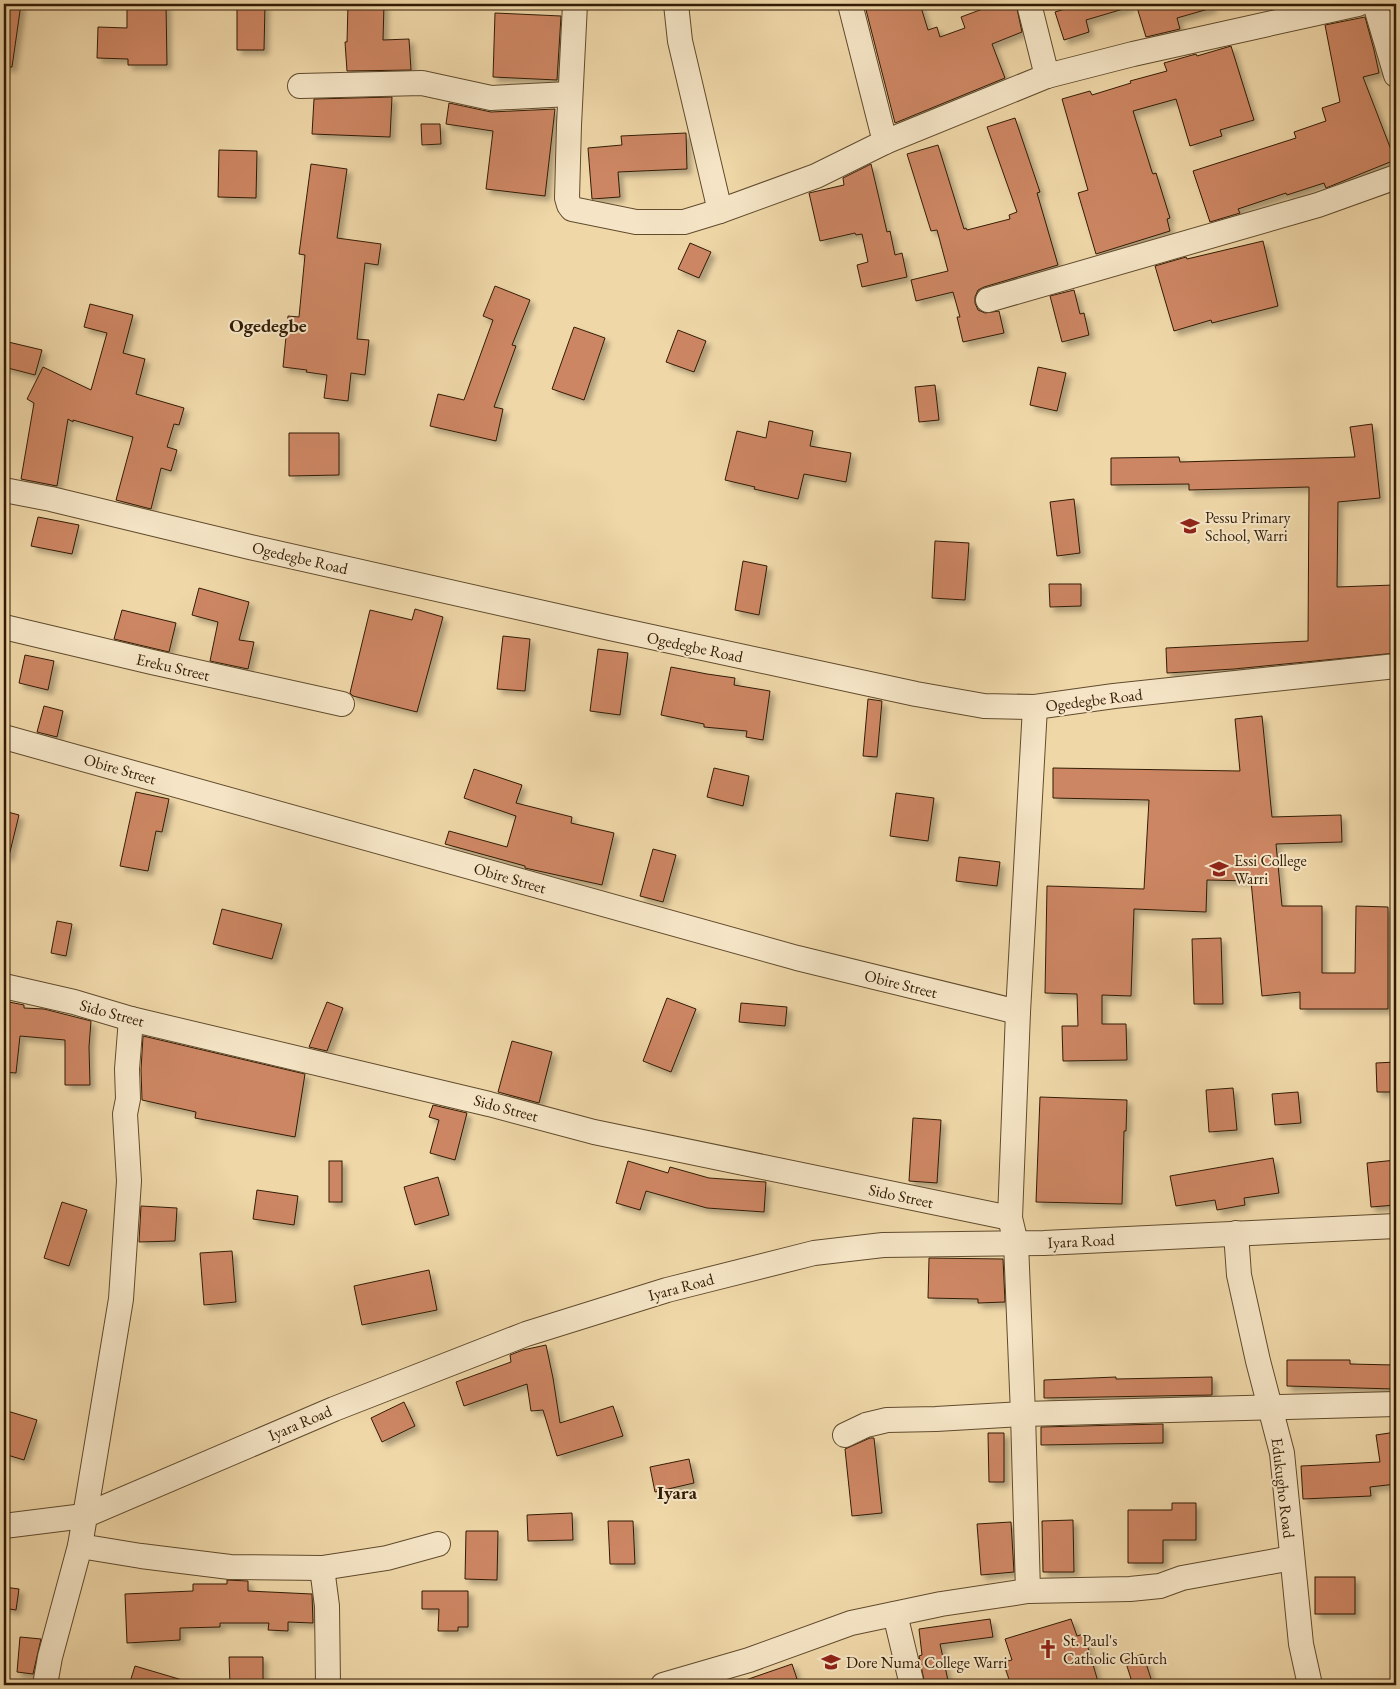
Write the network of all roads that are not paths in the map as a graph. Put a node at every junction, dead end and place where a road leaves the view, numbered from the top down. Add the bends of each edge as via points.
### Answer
1 (575, 4) edge
2 (676, 4) edge
3 (850, 4) edge
4 (1029, 4) edge
5 (1358, 4) edge
6 (1375, 4) edge
7 (1396, 75) edge
8 (1047, 76) junction
9 (300, 86) dead end
10 (570, 94) junction
11 (885, 142) junction
12 (1396, 177) edge
13 (720, 211) junction
14 (988, 300) dead end
15 (4, 490) edge
16 (4, 627) edge
17 (1396, 666) edge
18 (342, 704) dead end
19 (1035, 707) junction
20 (4, 737) edge
21 (4, 986) edge
22 (1018, 1012) junction
23 (132, 1019) junction
24 (1010, 1218) junction
25 (1396, 1226) edge
26 (1236, 1233) junction
27 (1016, 1243) junction
28 (1396, 1404) edge
29 (1270, 1406) junction
30 (1023, 1414) junction
31 (845, 1435) dead end
32 (84, 1516) junction
33 (4, 1526) edge
34 (438, 1544) dead end
35 (80, 1546) junction
36 (1292, 1558) junction
37 (322, 1568) junction
38 (1028, 1591) junction
39 (895, 1614) junction
40 (45, 1685) edge
41 (328, 1685) edge
42 (663, 1685) edge
43 (912, 1685) edge
44 (1310, 1685) edge

1 - 10 street
2 - 13 street via 680,41
3 - 11 street
4 - 8 street
5 - 8 street
6 - 7 street
8 - 11 street
9 - 10 street via 422,83 492,98
10 - 13 street via 567,198 572,208 636,222 684,222
11 - 13 street via 816,176
12 - 14 street via 1318,205
15 - 19 street, Ogedegbe Road via 916,694 984,706
16 - 18 street, Ereku Street
17 - 19 street, Ogedegbe Road
19 - 22 street
20 - 22 street, Obire Street via 797,958
21 - 23 street, Sido Street
22 - 24 street
23 - 24 street, Sido Street via 594,1132
23 - 32 street via 125,1114 129,1181 121,1299
24 - 27 street
25 - 26 street, Iyara Road
26 - 27 street, Iyara Road
26 - 29 street, Edukugho Road via 1238,1275
27 - 30 street
27 - 32 street, Iyara Road via 883,1245 814,1253 667,1290 526,1334 334,1409
28 - 29 street
29 - 30 street
29 - 36 street, Edukugho Road via 1282,1453
30 - 31 street via 887,1420
30 - 38 street
32 - 33 street, Iyara Road
32 - 35 street
34 - 37 street via 387,1558
35 - 37 street via 230,1566
35 - 40 street
36 - 38 street via 1182,1578 1160,1586
36 - 44 street, Edukugho Road via 1301,1644
37 - 41 street via 327,1606
38 - 39 street
39 - 42 street via 851,1623 749,1660
39 - 43 street

